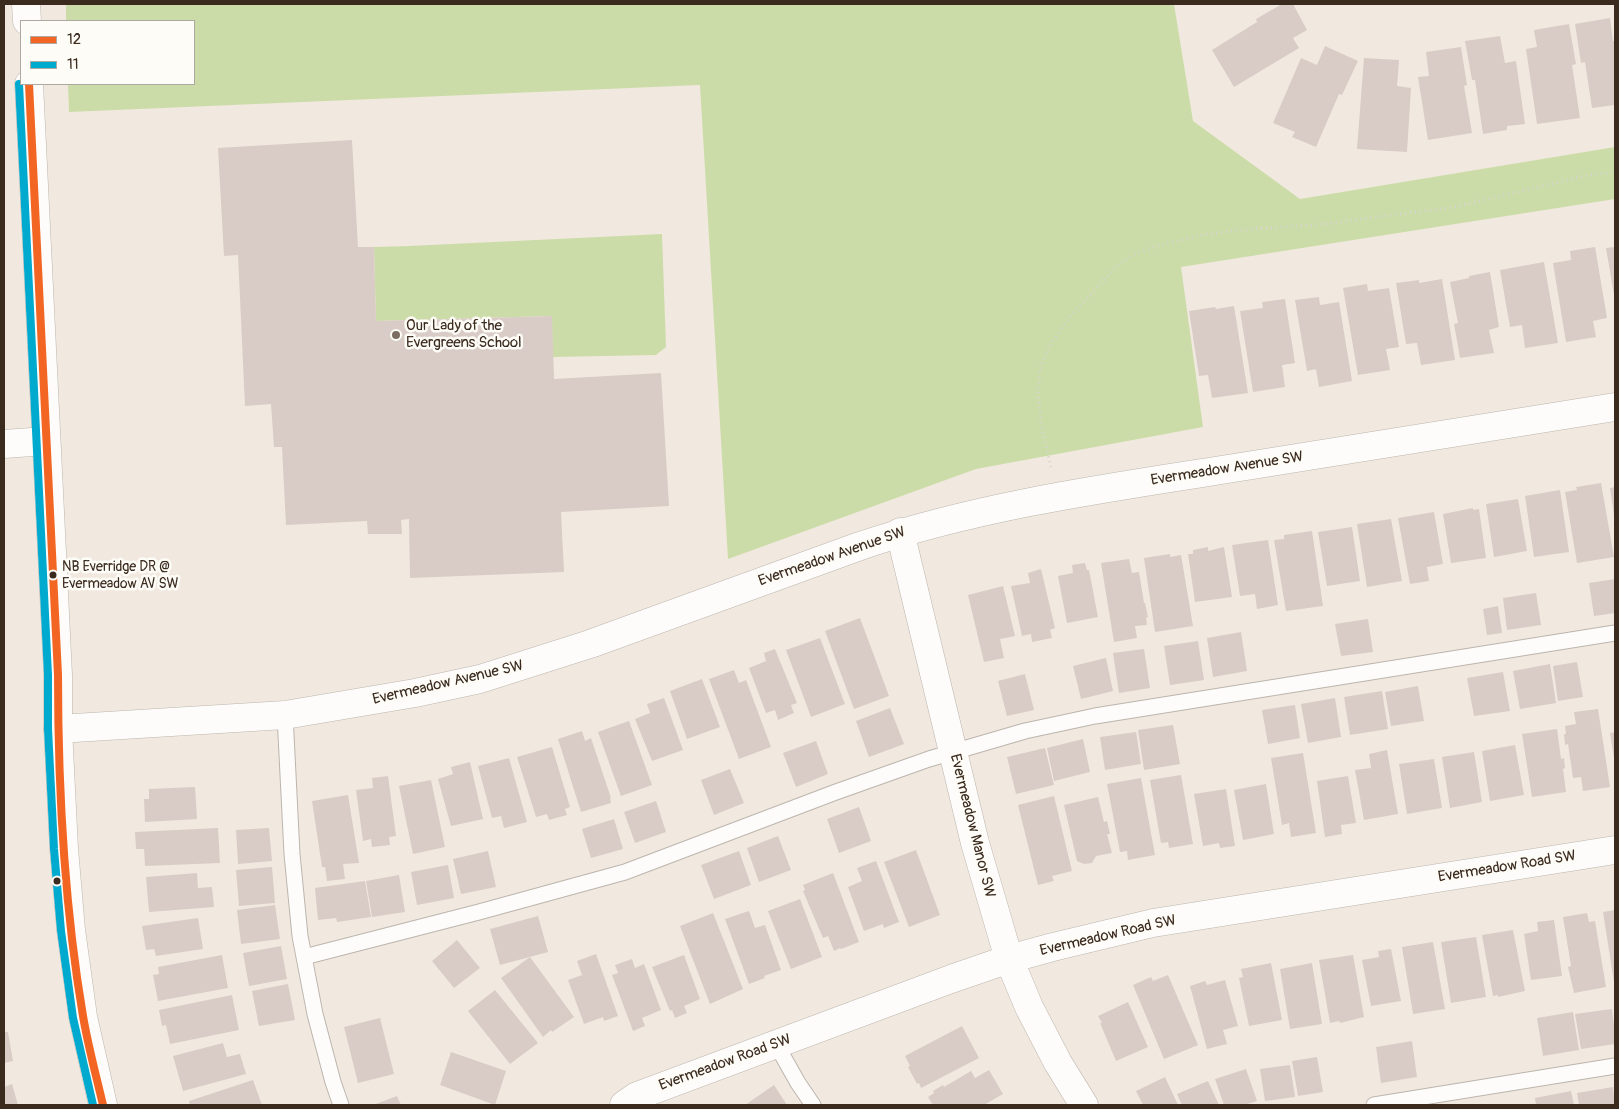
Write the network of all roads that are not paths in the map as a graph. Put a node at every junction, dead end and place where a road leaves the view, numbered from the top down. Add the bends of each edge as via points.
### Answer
1 (26, 4) edge
2 (27, 20) edge
3 (29, 85) edge
4 (1615, 407) edge
5 (46, 442) junction
6 (4, 444) edge
7 (900, 532) junction
8 (1615, 634) edge
9 (285, 715) junction
10 (58, 729) junction
11 (953, 752) junction
12 (1615, 850) edge
13 (304, 957) junction
14 (1009, 960) junction
15 (776, 1044) junction
16 (1615, 1066) edge
17 (103, 1105) edge
18 (341, 1105) edge
19 (624, 1105) edge
20 (813, 1105) edge
21 (1084, 1105) edge
22 (1374, 1105) edge

1 - 2 street
3 - 5 street
4 - 7 street, Evermeadow Avenue SW via 1056,496
5 - 6 street
5 - 10 street
7 - 9 street, Evermeadow Avenue SW via 590,644 480,679 415,694
7 - 11 street, Evermeadow Manor SW
8 - 11 lane via 1095,716 1025,731
9 - 10 street, Evermeadow Avenue SW
9 - 13 lane via 292,854
10 - 17 street via 70,930 82,1017
11 - 13 lane via 626,872
11 - 14 street, Evermeadow Manor SW
12 - 14 street, Evermeadow Road SW via 1153,923
13 - 18 lane via 315,1014
14 - 15 street, Evermeadow Road SW
14 - 21 street, Evermeadow Manor SW via 1029,1007
15 - 19 street, Evermeadow Road SW via 637,1096
15 - 20 lane
16 - 22 lane

